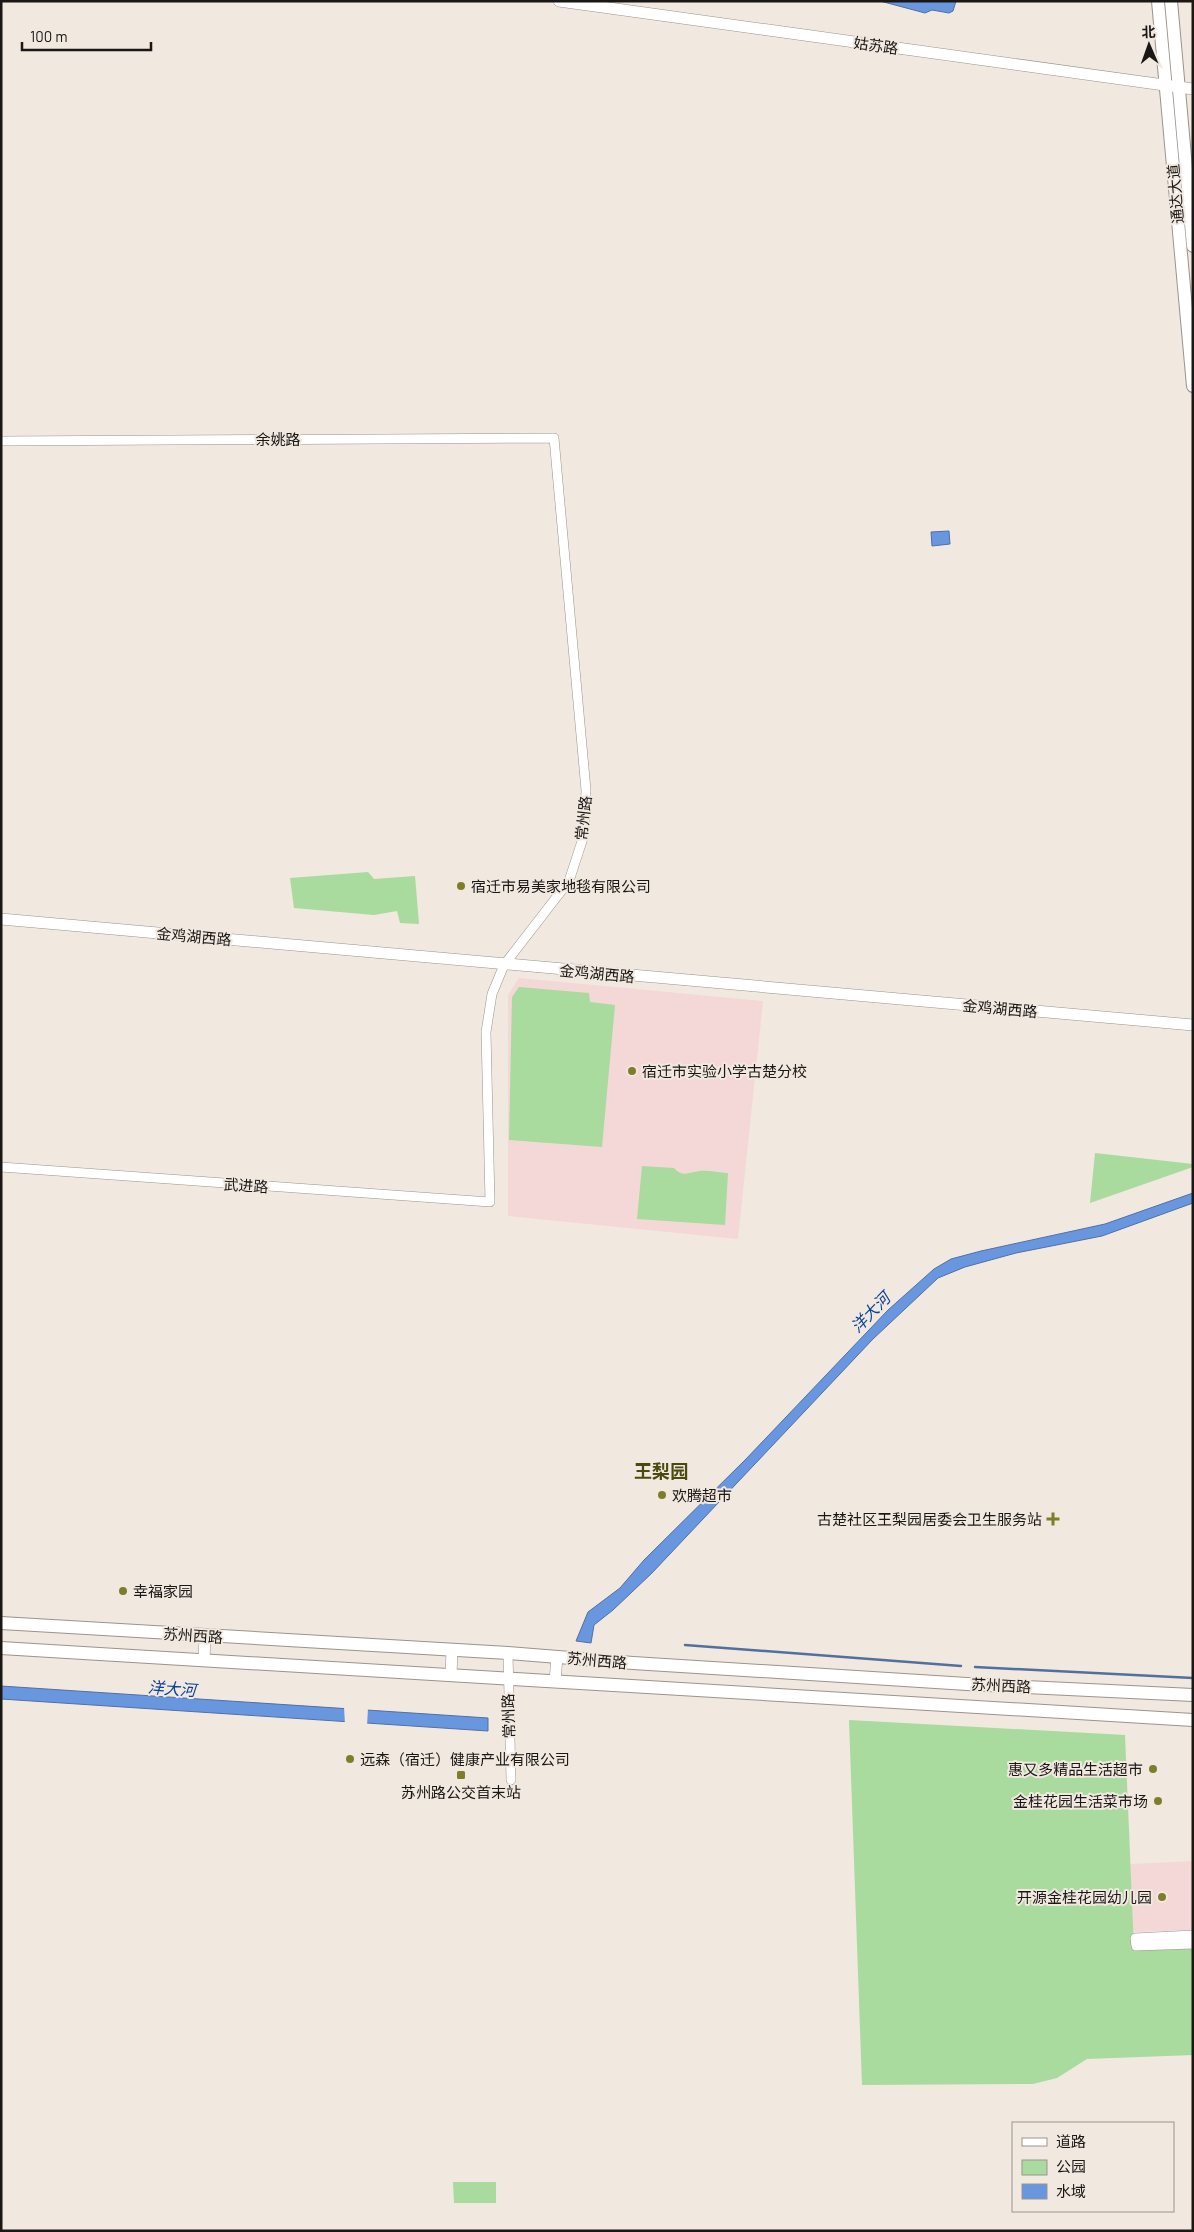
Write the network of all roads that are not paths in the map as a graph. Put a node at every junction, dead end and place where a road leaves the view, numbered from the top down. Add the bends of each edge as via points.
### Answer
1 (559, 1) edge
2 (1158, 1) edge
3 (1171, 1) edge
4 (1166, 85) junction
5 (1179, 87) junction
6 (1193, 89) edge
7 (1193, 246) edge
8 (1193, 386) edge
9 (554, 438) joint
10 (1, 441) edge
11 (1, 919) edge
12 (504, 965) junction
13 (1193, 1025) edge
14 (1, 1167) edge
15 (490, 1202) joint
16 (1, 1623) edge
17 (205, 1636) junction
18 (1, 1648) edge
19 (452, 1650) junction
20 (508, 1653) junction
21 (557, 1657) junction
22 (204, 1660) junction
23 (451, 1675) junction
24 (507, 1678) junction
25 (555, 1681) junction
26 (1193, 1695) edge
27 (1193, 1720) edge
28 (511, 1780) dead end
29 (1193, 1935) edge
30 (1193, 1944) edge

1 - 4 street, 姑苏路
2 - 4 main road, 通达大道
3 - 5 main road, 通达大道
4 - 5 street, 姑苏路
4 - 8 main road, 通达大道
5 - 6 street, 姑苏路
5 - 7 main road, 通达大道
9 - 10 street, 余姚路
9 - 12 street, 常州路 via 586,790 584,835 569,881
11 - 12 street, 金鸡湖西路
12 - 13 street, 金鸡湖西路
12 - 15 street, 常州路 via 492,994 486,1032
14 - 15 street, 武进路
16 - 17 main road, 苏州西路
17 - 19 main road, 苏州西路
17 - 22 street
18 - 22 main road, 苏州西路
19 - 20 main road, 苏州西路
19 - 23 street
20 - 21 main road, 苏州西路
20 - 24 street, 常州路
21 - 25 street
21 - 26 main road, 苏州西路
22 - 23 main road, 苏州西路
23 - 24 main road, 苏州西路
24 - 25 main road, 苏州西路
24 - 28 street, 常州路
25 - 27 main road, 苏州西路
29 - 30 street via 1135,1938 1136,1946

